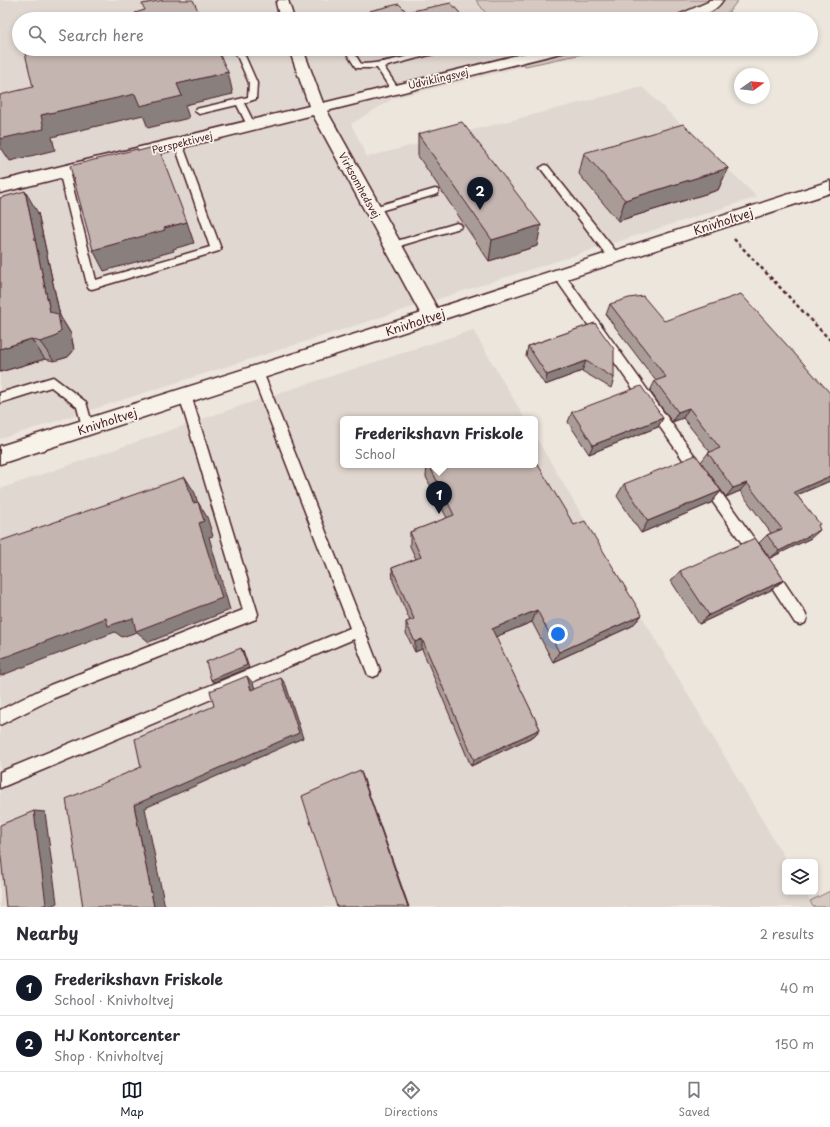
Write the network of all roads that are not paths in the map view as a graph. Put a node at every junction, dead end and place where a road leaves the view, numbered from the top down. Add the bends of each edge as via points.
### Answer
1 (716, 0) edge
2 (283, 3) dead end
3 (285, 12) edge
4 (697, 12) edge
5 (241, 56) edge
6 (298, 56) edge
7 (353, 56) edge
8 (420, 56) edge
9 (530, 56) edge
10 (379, 66) junction
11 (394, 88) junction
12 (240, 103) junction
13 (317, 108) junction
14 (199, 111) dead end
15 (251, 125) junction
16 (178, 143) junction
17 (545, 168) dead end
18 (64, 171) junction
19 (0, 187) edge
20 (830, 187) edge
21 (435, 192) dead end
22 (373, 210) junction
23 (457, 226) dead end
24 (393, 245) junction
25 (614, 257) junction
26 (559, 275) junction
27 (432, 317) junction
28 (257, 372) junction
29 (185, 395) junction
30 (0, 398) edge
31 (87, 427) junction
32 (0, 455) edge
33 (800, 618) dead end
34 (358, 631) junction
35 (373, 670) dead end
36 (0, 718) edge
37 (0, 780) edge

1 - 4 street via 713,5
2 - 3 street
5 - 12 lane via 253,83 252,99
6 - 13 street, Virksomhedsvej
7 - 10 lane via 359,66
8 - 10 lane
9 - 11 street, Udviklingsvej
10 - 11 lane
11 - 13 street, Udviklingsvej
12 - 14 lane
12 - 15 lane
13 - 15 street, Perspektivvej
13 - 22 street, Virksomhedsvej
15 - 16 street, Perspektivvej
16 - 18 street, Perspektivvej
16 - 18 lane via 216,249 92,285
17 - 25 lane
18 - 19 street, Perspektivvej
20 - 25 street, Knivholtvej
21 - 22 lane
22 - 24 street, Virksomhedsvej
23 - 24 lane
24 - 27 street, Virksomhedsvej
25 - 26 street, Knivholtvej
26 - 27 street, Knivholtvej
26 - 33 lane
27 - 28 street, Knivholtvej
28 - 29 street, Knivholtvej
28 - 34 lane
29 - 31 street, Knivholtvej
29 - 36 lane via 251,614 50,692
30 - 31 lane via 53,382 82,405
31 - 32 street, Knivholtvej
34 - 35 lane
34 - 37 lane

